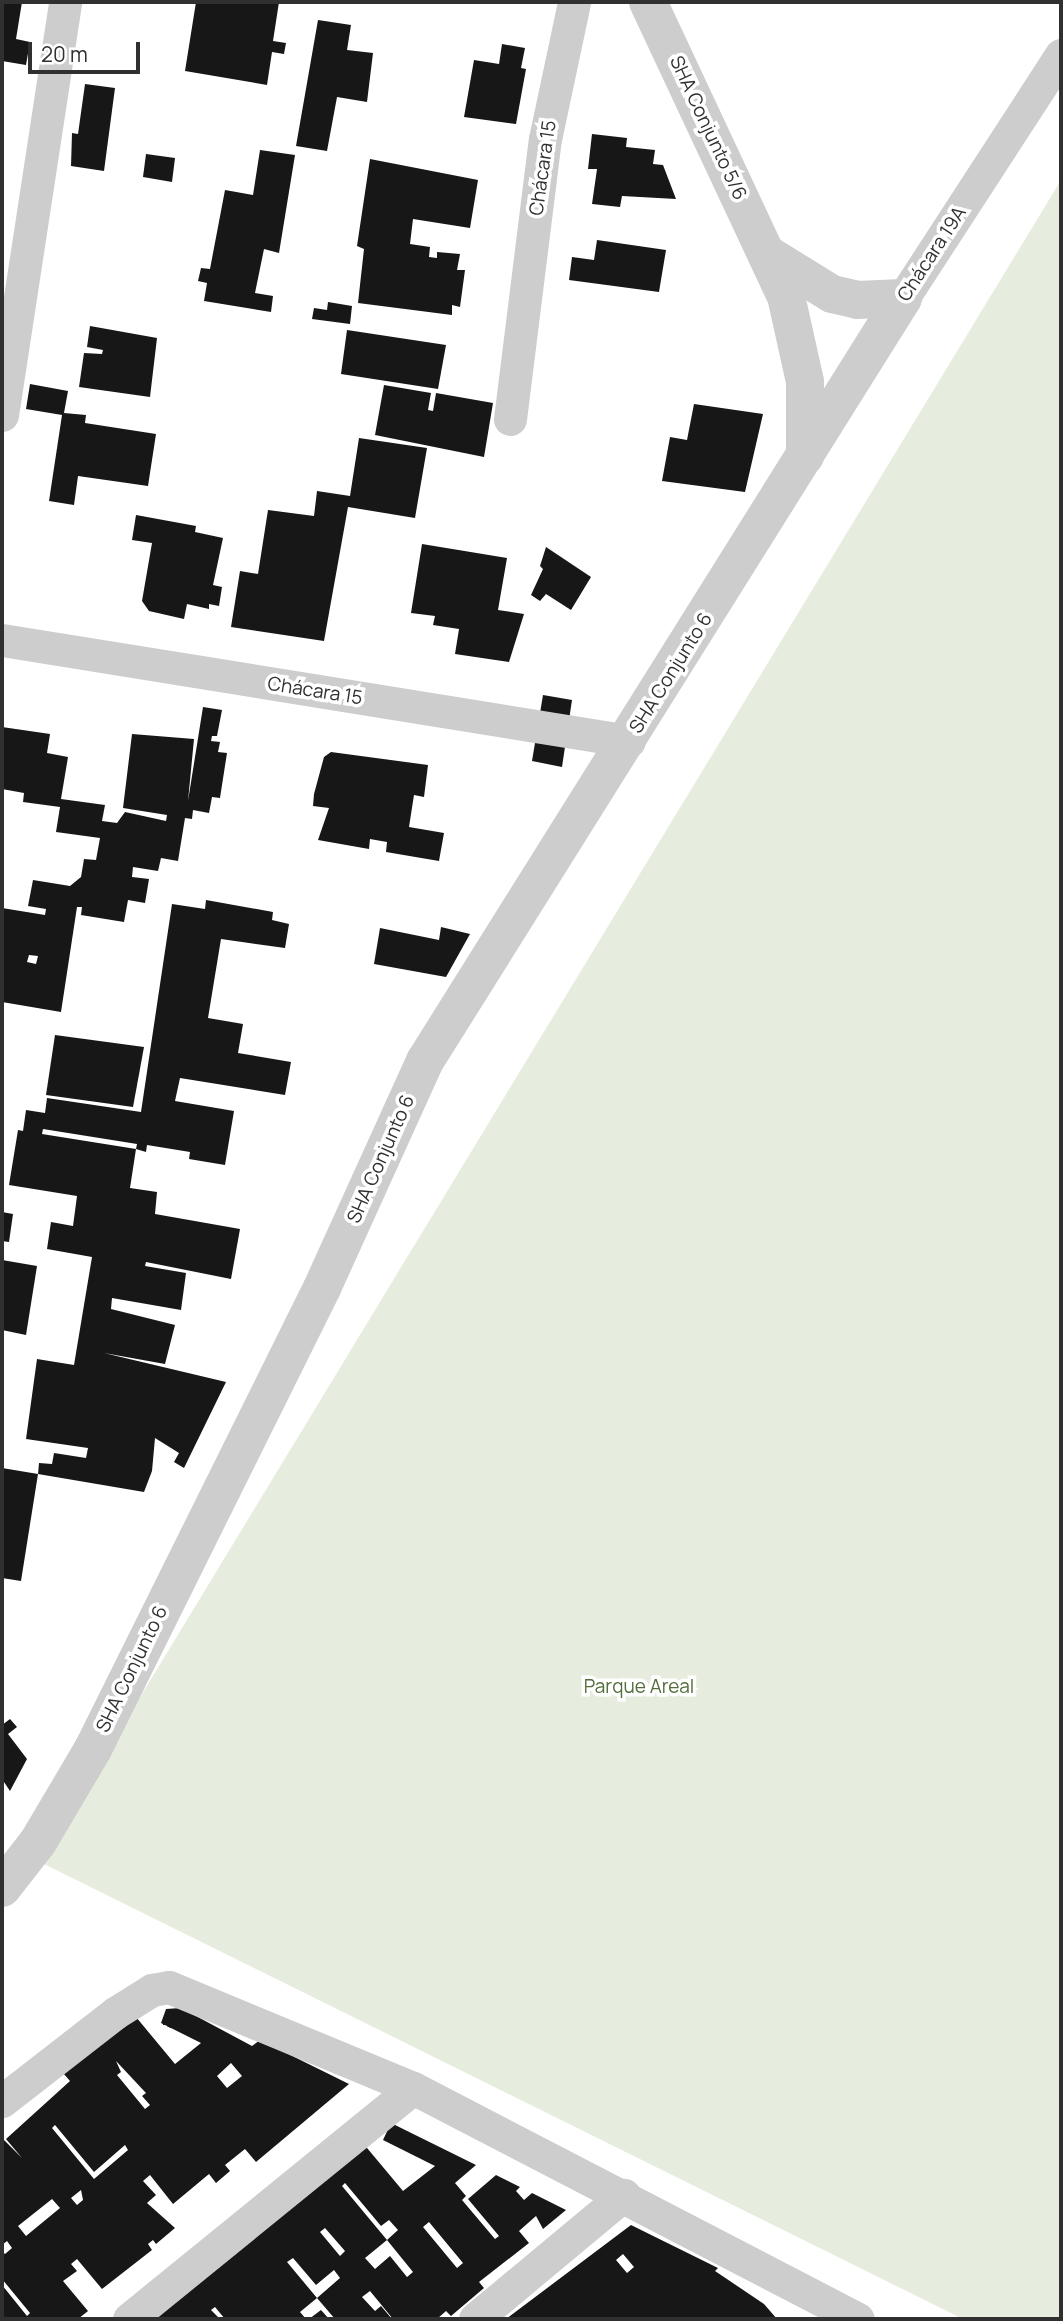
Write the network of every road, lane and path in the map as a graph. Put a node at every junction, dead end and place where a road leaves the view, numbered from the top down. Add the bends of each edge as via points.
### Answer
1 (65, 2) edge
2 (574, 2) edge
3 (649, 2) edge
4 (1061, 55) edge
5 (767, 254) junction
6 (903, 298) junction
7 (2, 415) edge
8 (510, 419) dead end
9 (805, 456) junction
10 (2, 640) edge
11 (629, 741) junction
12 (2, 1888) edge
13 (413, 2088) junction
14 (2, 2101) edge
15 (624, 2195) junction
16 (129, 2319) edge
17 (475, 2319) edge
18 (854, 2319) edge

1 - 7 street
2 - 8 street, Chácara 15 via 545,139
3 - 5 street, SHA Conjunto 5/6
4 - 6 street, Chácara 19A
5 - 6 street via 832,294 857,300
5 - 9 street, SHA Conjunto 5/6 via 786,296 805,382
6 - 9 street, Chácara 19A
9 - 11 street, SHA Conjunto 6
10 - 11 street, Chácara 15
11 - 12 street, SHA Conjunto 6 via 534,883 425,1061 322,1288 93,1749 38,1842
13 - 14 street via 169,1987 152,1990 115,2013
13 - 15 street
13 - 16 street
15 - 17 street
15 - 18 street

